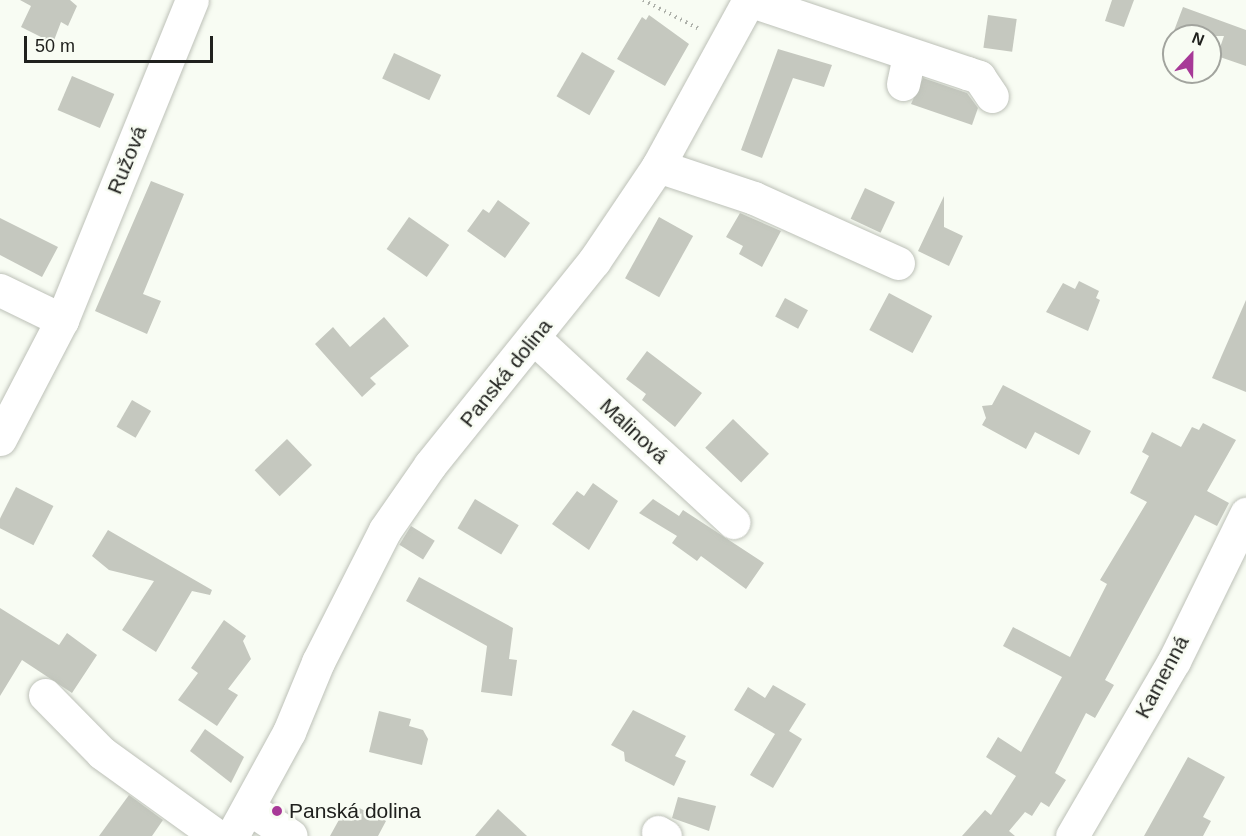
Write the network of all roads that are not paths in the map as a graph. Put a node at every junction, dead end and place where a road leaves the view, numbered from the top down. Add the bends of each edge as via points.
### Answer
1 (192, 0) edge
2 (749, 0) edge
3 (992, 96) dead end
4 (658, 166) junction
5 (898, 263) dead end
6 (0, 290) edge
7 (62, 320) junction
8 (535, 339) junction
9 (0, 439) edge
10 (1246, 514) edge
11 (733, 522) dead end
12 (45, 695) dead end
13 (249, 808) junction
14 (217, 836) edge
15 (231, 836) edge
16 (291, 836) edge
17 (1072, 836) edge

1 - 7 street, Ružová
2 - 3 street via 906,70 979,78
2 - 4 street, Panská dolina via 727,47
4 - 5 street via 754,198
4 - 8 street, Panská dolina
6 - 7 street
7 - 9 street, Ružová
8 - 11 street, Malinová
8 - 13 street, Panská dolina via 430,465 385,530
10 - 17 street, Kamenná via 1174,660
12 - 14 street via 102,753
13 - 15 street, Panská dolina
13 - 16 street

